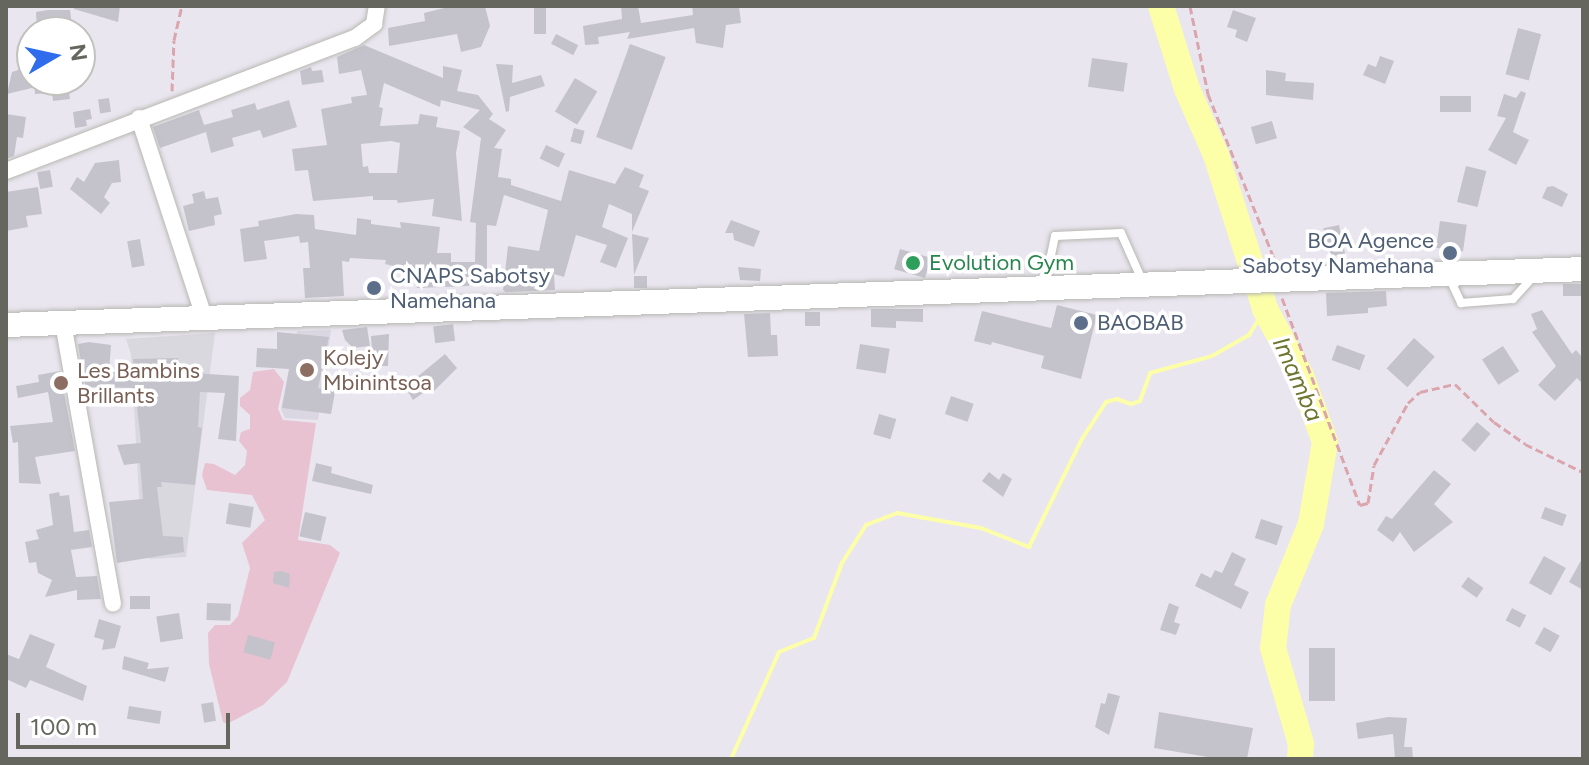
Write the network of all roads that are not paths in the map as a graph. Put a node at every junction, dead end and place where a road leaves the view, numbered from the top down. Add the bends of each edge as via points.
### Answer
1 (378, 6) edge
2 (139, 118) junction
3 (6, 171) edge
4 (1583, 269) edge
5 (1145, 286) junction
6 (1044, 289) junction
7 (205, 320) junction
8 (63, 323) junction
9 (6, 325) edge
10 (113, 604) dead end

1 - 2 street via 374,24 355,38
2 - 3 street
2 - 7 street
4 - 5 main road
5 - 6 main road
5 - 6 lane via 1121,233 1055,236
6 - 7 main road
7 - 8 main road
8 - 9 main road
8 - 10 street

